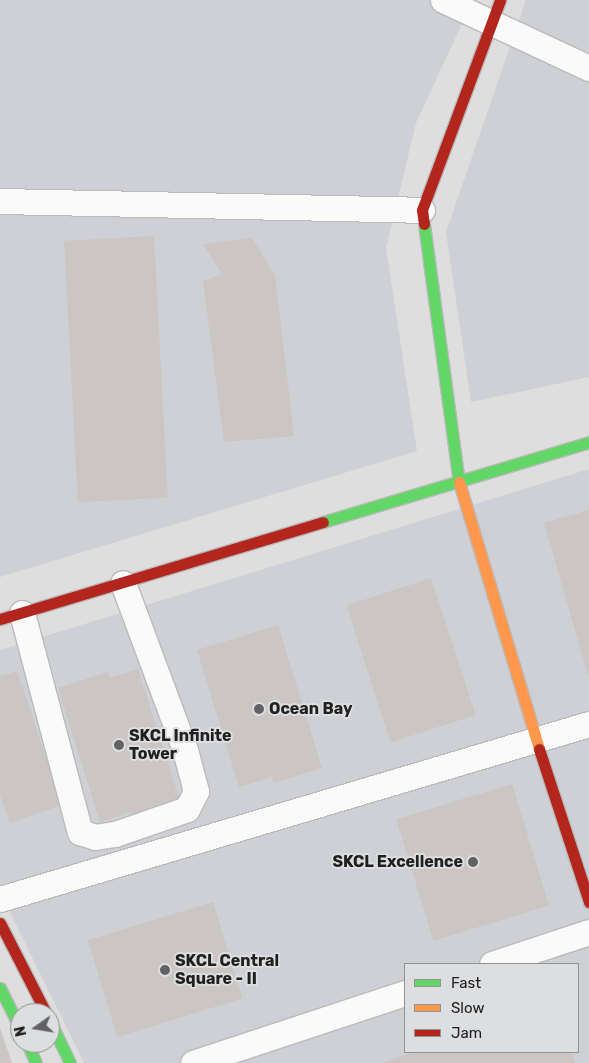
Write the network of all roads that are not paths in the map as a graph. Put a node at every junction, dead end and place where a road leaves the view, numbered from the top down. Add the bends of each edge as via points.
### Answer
1 (443, 0) edge
2 (496, 11) edge
3 (589, 68) edge
4 (0, 202) edge
5 (422, 210) junction
6 (589, 442) edge
7 (459, 483) junction
8 (123, 583) junction
9 (11, 616) edge
10 (589, 724) edge
11 (536, 740) junction
12 (0, 899) edge
13 (589, 902) edge
14 (0, 923) edge
15 (589, 932) edge
16 (495, 963) edge
17 (0, 988) edge
18 (404, 993) edge
19 (41, 1003) edge
20 (10, 1008) edge
21 (55, 1053) edge
22 (70, 1063) edge
23 (193, 1063) edge

1 - 2 street
2 - 3 street
2 - 5 street
4 - 5 street
5 - 7 street
6 - 7 street
7 - 8 street
7 - 11 street
8 - 9 street
8 - 9 street via 185,750 196,791 187,809 115,834 95,837 80,832
10 - 11 street
11 - 12 street
11 - 13 street
14 - 19 street
15 - 16 street
17 - 20 street
18 - 23 street
21 - 22 street

